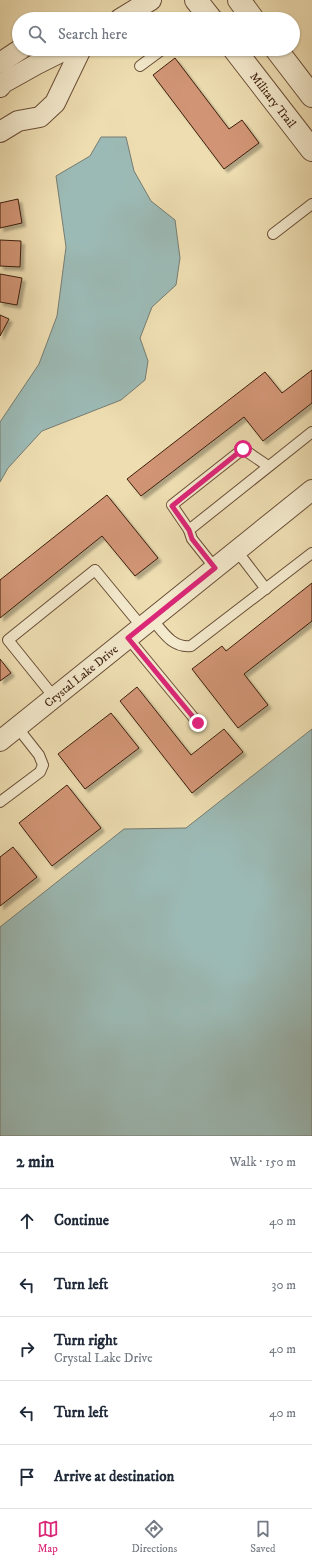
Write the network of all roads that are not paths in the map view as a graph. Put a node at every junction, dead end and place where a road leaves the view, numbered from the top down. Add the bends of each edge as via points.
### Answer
1 (151, 0) edge
2 (239, 0) edge
3 (131, 12) edge
4 (248, 12) edge
5 (12, 55) edge
6 (53, 56) edge
7 (78, 56) edge
8 (154, 56) edge
9 (239, 56) edge
10 (281, 56) edge
11 (0, 63) edge
12 (140, 66) dead end
13 (0, 87) edge
14 (312, 96) edge
15 (0, 132) edge
16 (312, 150) edge
17 (312, 204) edge
18 (273, 234) dead end
19 (312, 432) edge
20 (268, 466) junction
21 (312, 490) edge
22 (189, 530) junction
23 (237, 551) junction
24 (312, 553) edge
25 (215, 568) junction
26 (266, 589) junction
27 (141, 628) junction
28 (54, 697) junction
29 (198, 723) dead end
30 (17, 727) junction
31 (0, 741) edge
32 (0, 802) edge

1 - 3 street
2 - 4 street
5 - 11 street
6 - 13 street
7 - 15 street via 55,104 40,117 18,121
8 - 12 lane
9 - 16 street, Military Trail
10 - 14 street
17 - 18 lane
19 - 20 lane
20 - 22 lane
20 - 22 lane via 243,449 172,506
21 - 23 street, Crystal Lake Drive
22 - 25 lane via 192,539
23 - 25 street, Crystal Lake Drive
23 - 26 lane
24 - 26 lane
25 - 27 street, Crystal Lake Drive
26 - 27 lane via 191,646 182,647
27 - 28 street, Crystal Lake Drive
27 - 28 lane via 95,570 8,640
27 - 29 lane
28 - 30 street, Crystal Lake Drive
30 - 31 street, Crystal Lake Drive
30 - 32 lane via 39,755 43,765 40,772

